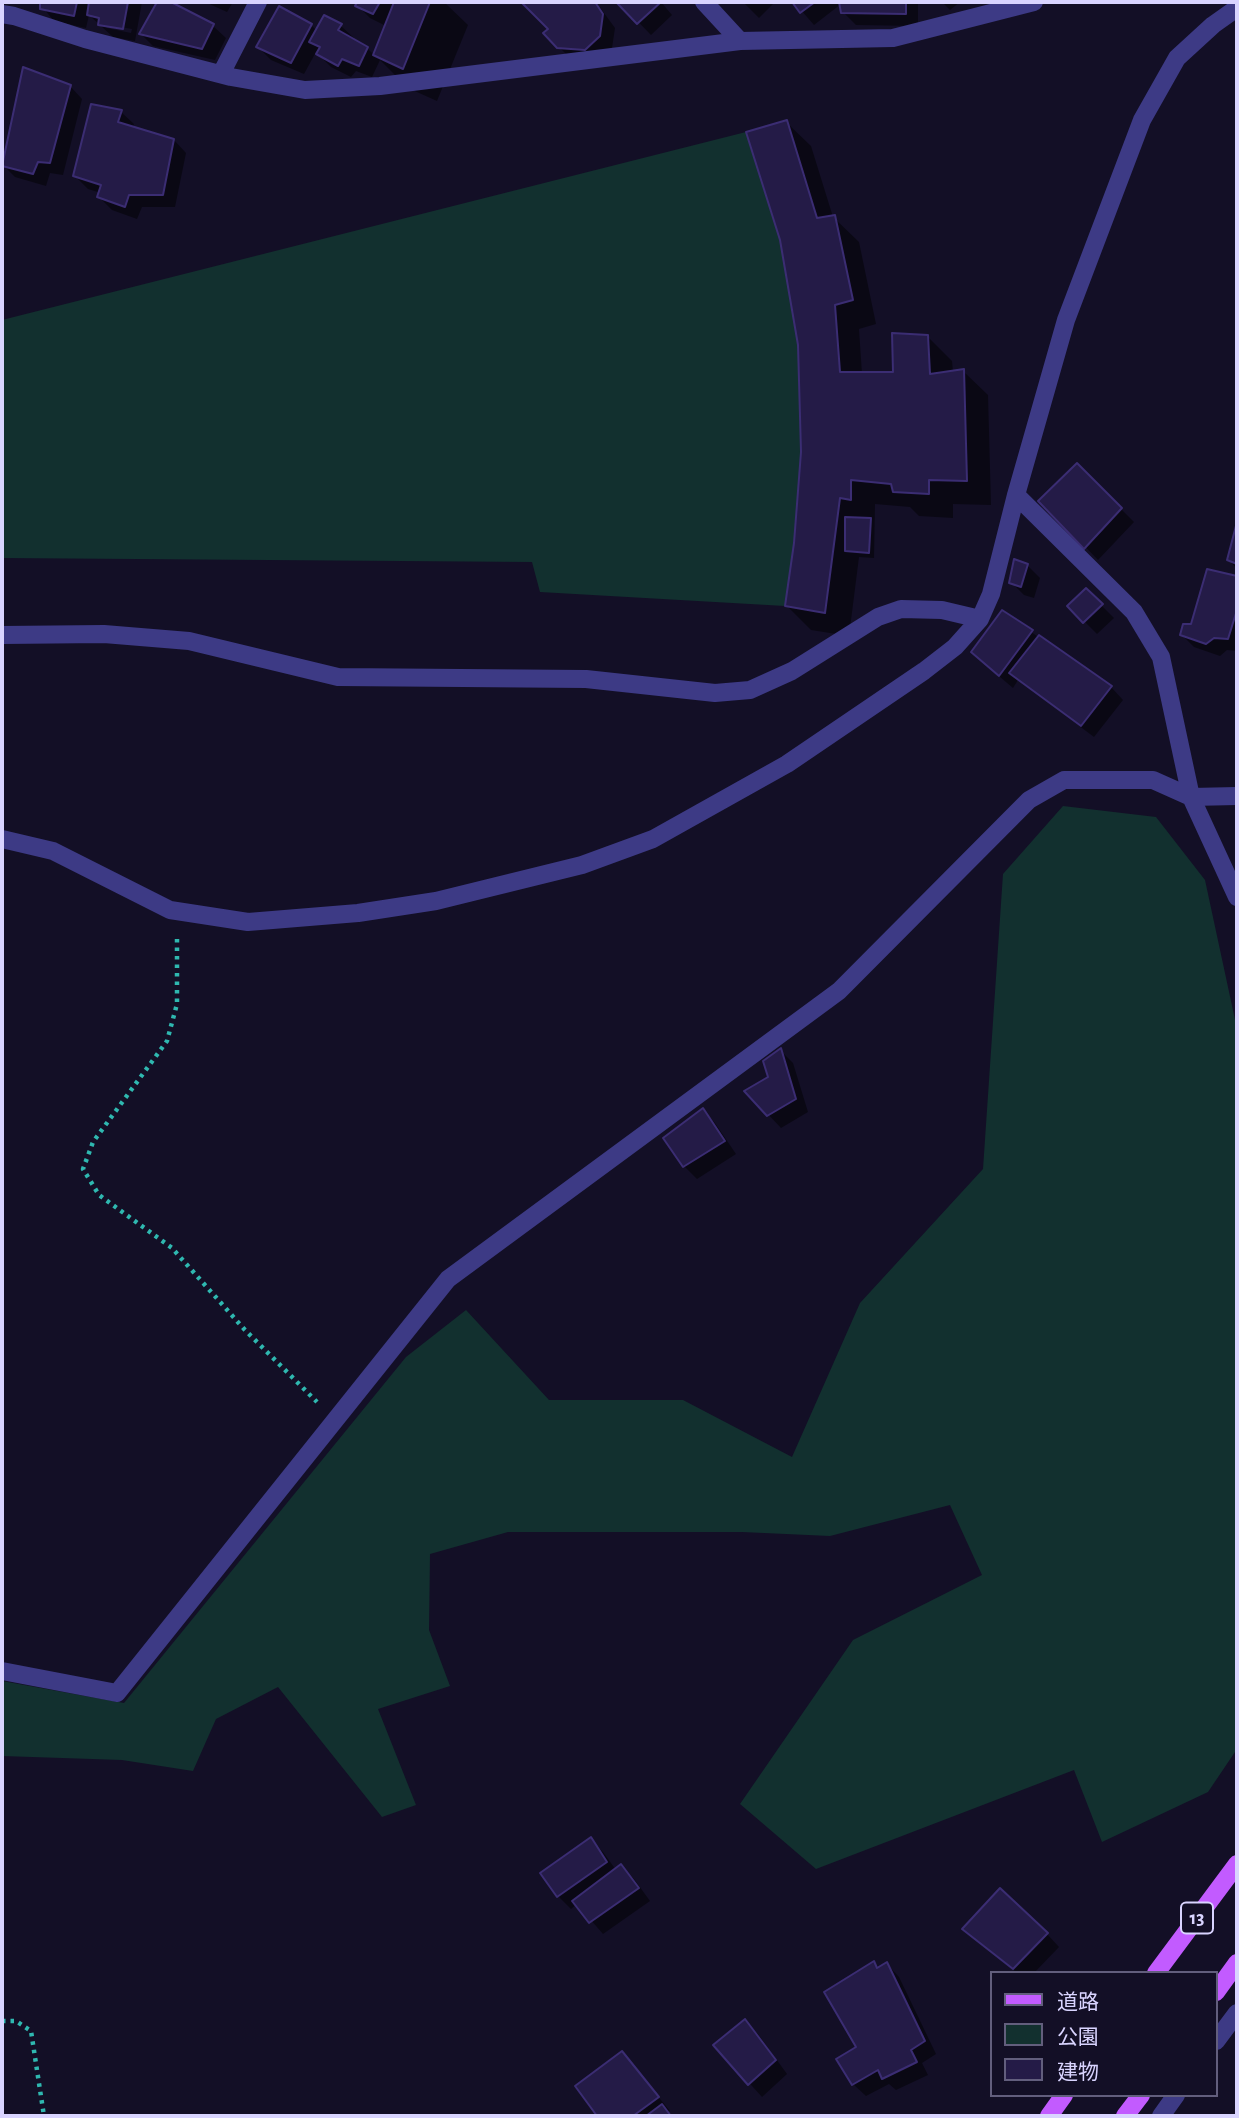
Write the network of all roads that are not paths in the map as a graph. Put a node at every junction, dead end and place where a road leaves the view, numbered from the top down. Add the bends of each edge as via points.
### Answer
1 (258, 2) edge
2 (704, 2) edge
3 (1034, 2) edge
4 (1237, 8) edge
5 (10, 10) edge
6 (740, 41) junction
7 (221, 74) junction
8 (1016, 495) junction
9 (980, 619) junction
10 (2, 635) edge
11 (1237, 796) edge
12 (1191, 797) junction
13 (2, 839) edge
14 (1237, 897) edge
15 (2, 1671) edge
16 (1237, 1864) edge
17 (1237, 1963) edge
18 (1157, 1971) edge
19 (1218, 1989) edge
20 (1237, 2013) edge
21 (1218, 2038) edge
22 (1063, 2097) edge
23 (1139, 2097) edge
24 (1175, 2097) edge
25 (1049, 2116) edge
26 (1125, 2116) edge
27 (1161, 2116) edge

1 - 7 street
2 - 6 street
3 - 6 street via 893,38
4 - 8 street via 1177,58 1142,120 1066,320
5 - 7 street via 85,39
6 - 7 street via 380,86 305,90
8 - 9 street via 991,594
8 - 12 street via 1134,612 1161,657
9 - 10 street via 942,610 901,609 878,617 792,671 750,690 715,693 586,679 338,677 188,641 104,634
9 - 13 street via 955,647 924,671 787,764 664,833 582,865 436,901 248,922 170,910 53,851
11 - 12 street
12 - 14 street
12 - 15 street via 1153,780 1063,780 1028,800 839,991 448,1279 117,1693
16 - 18 main road, 13
17 - 19 main road
20 - 21 street
22 - 25 main road
23 - 26 main road
24 - 27 street

